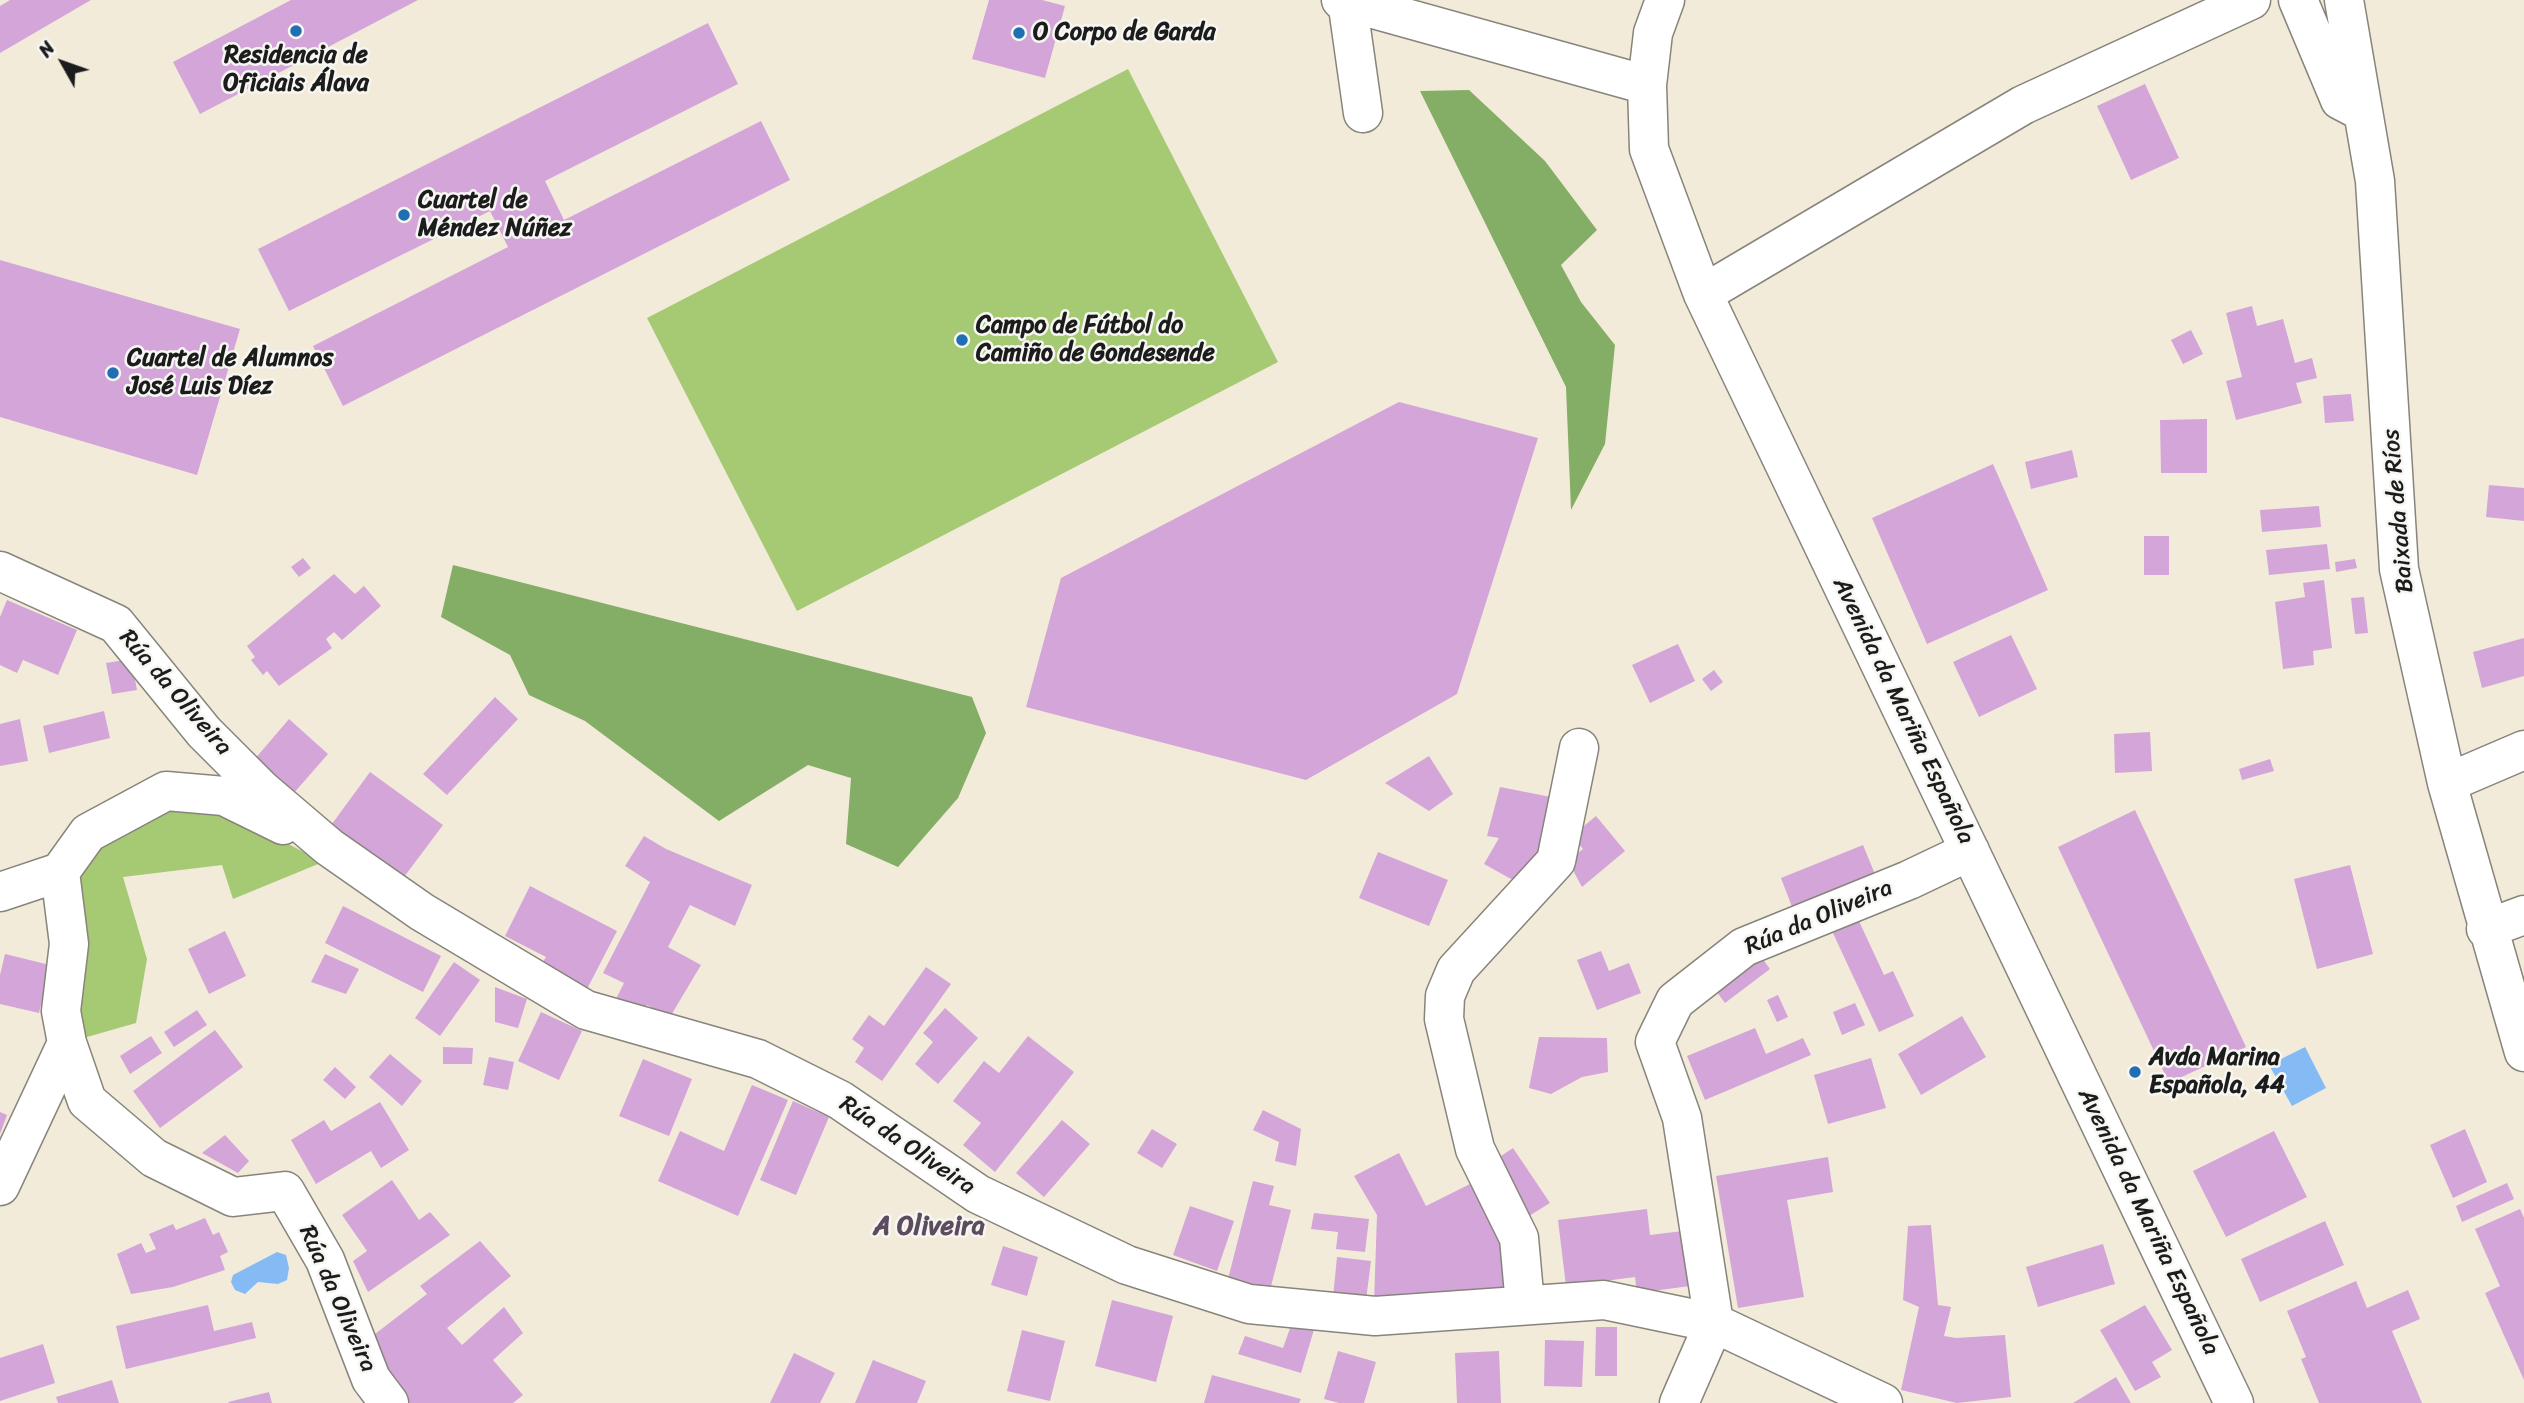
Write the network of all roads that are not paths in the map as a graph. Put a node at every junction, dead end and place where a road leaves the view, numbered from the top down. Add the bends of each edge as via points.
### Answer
1 (1665, 0) edge
2 (2251, 0) edge
3 (2298, 0) edge
4 (2344, 0) edge
5 (1344, 1) edge
6 (1647, 85) junction
7 (1363, 113) dead end
8 (2363, 113) junction
9 (1703, 294) junction
10 (0, 571) edge
11 (1579, 748) dead end
12 (2524, 750) edge
13 (2446, 783) junction
14 (330, 846) junction
15 (1970, 851) junction
16 (60, 873) junction
17 (0, 892) edge
18 (2524, 915) edge
19 (2486, 929) junction
20 (67, 1043) junction
21 (2524, 1052) edge
22 (0, 1186) edge
23 (1525, 1305) junction
24 (1714, 1323) junction
25 (389, 1403) edge
26 (1679, 1403) edge
27 (1883, 1403) edge
28 (2234, 1403) edge

1 - 6 street, Avenida da Mariña Española via 1653,33
2 - 9 street via 2023,105
3 - 8 street via 2340,100
4 - 8 street, Baixada de Ríos
5 - 6 street
5 - 7 street
6 - 9 street, Avenida da Mariña Española via 1649,149
8 - 13 street, Baixada de Ríos via 2375,181 2399,569
9 - 15 street, Avenida da Mariña Española
10 - 14 street, Rúa da Oliveira via 116,624 204,732 261,789
11 - 23 street via 1556,861 1456,970 1445,996 1444,1019 1475,1149 1519,1238
12 - 13 street
13 - 19 street, Baixada de Ríos
14 - 16 street, Rúa da Oliveira via 224,796 166,791 88,833
14 - 23 street, Rúa da Oliveira via 422,912 586,1010 758,1059 840,1100 978,1194 1127,1265 1262,1305 1375,1316
15 - 24 street, Rúa da Oliveira via 1744,947 1675,1001 1655,1042 1682,1118
15 - 28 street, Avenida da Mariña Española
16 - 17 street
16 - 20 street, Rúa da Oliveira via 69,944 61,1011
18 - 19 street
19 - 21 street, Baixada de Ríos
20 - 22 street
20 - 25 street, Rúa da Oliveira via 86,1101 154,1158 233,1197 285,1191 325,1260 371,1379
23 - 24 street, Rúa da Oliveira via 1604,1300
24 - 26 street
24 - 27 street, Rúa da Oliveira

